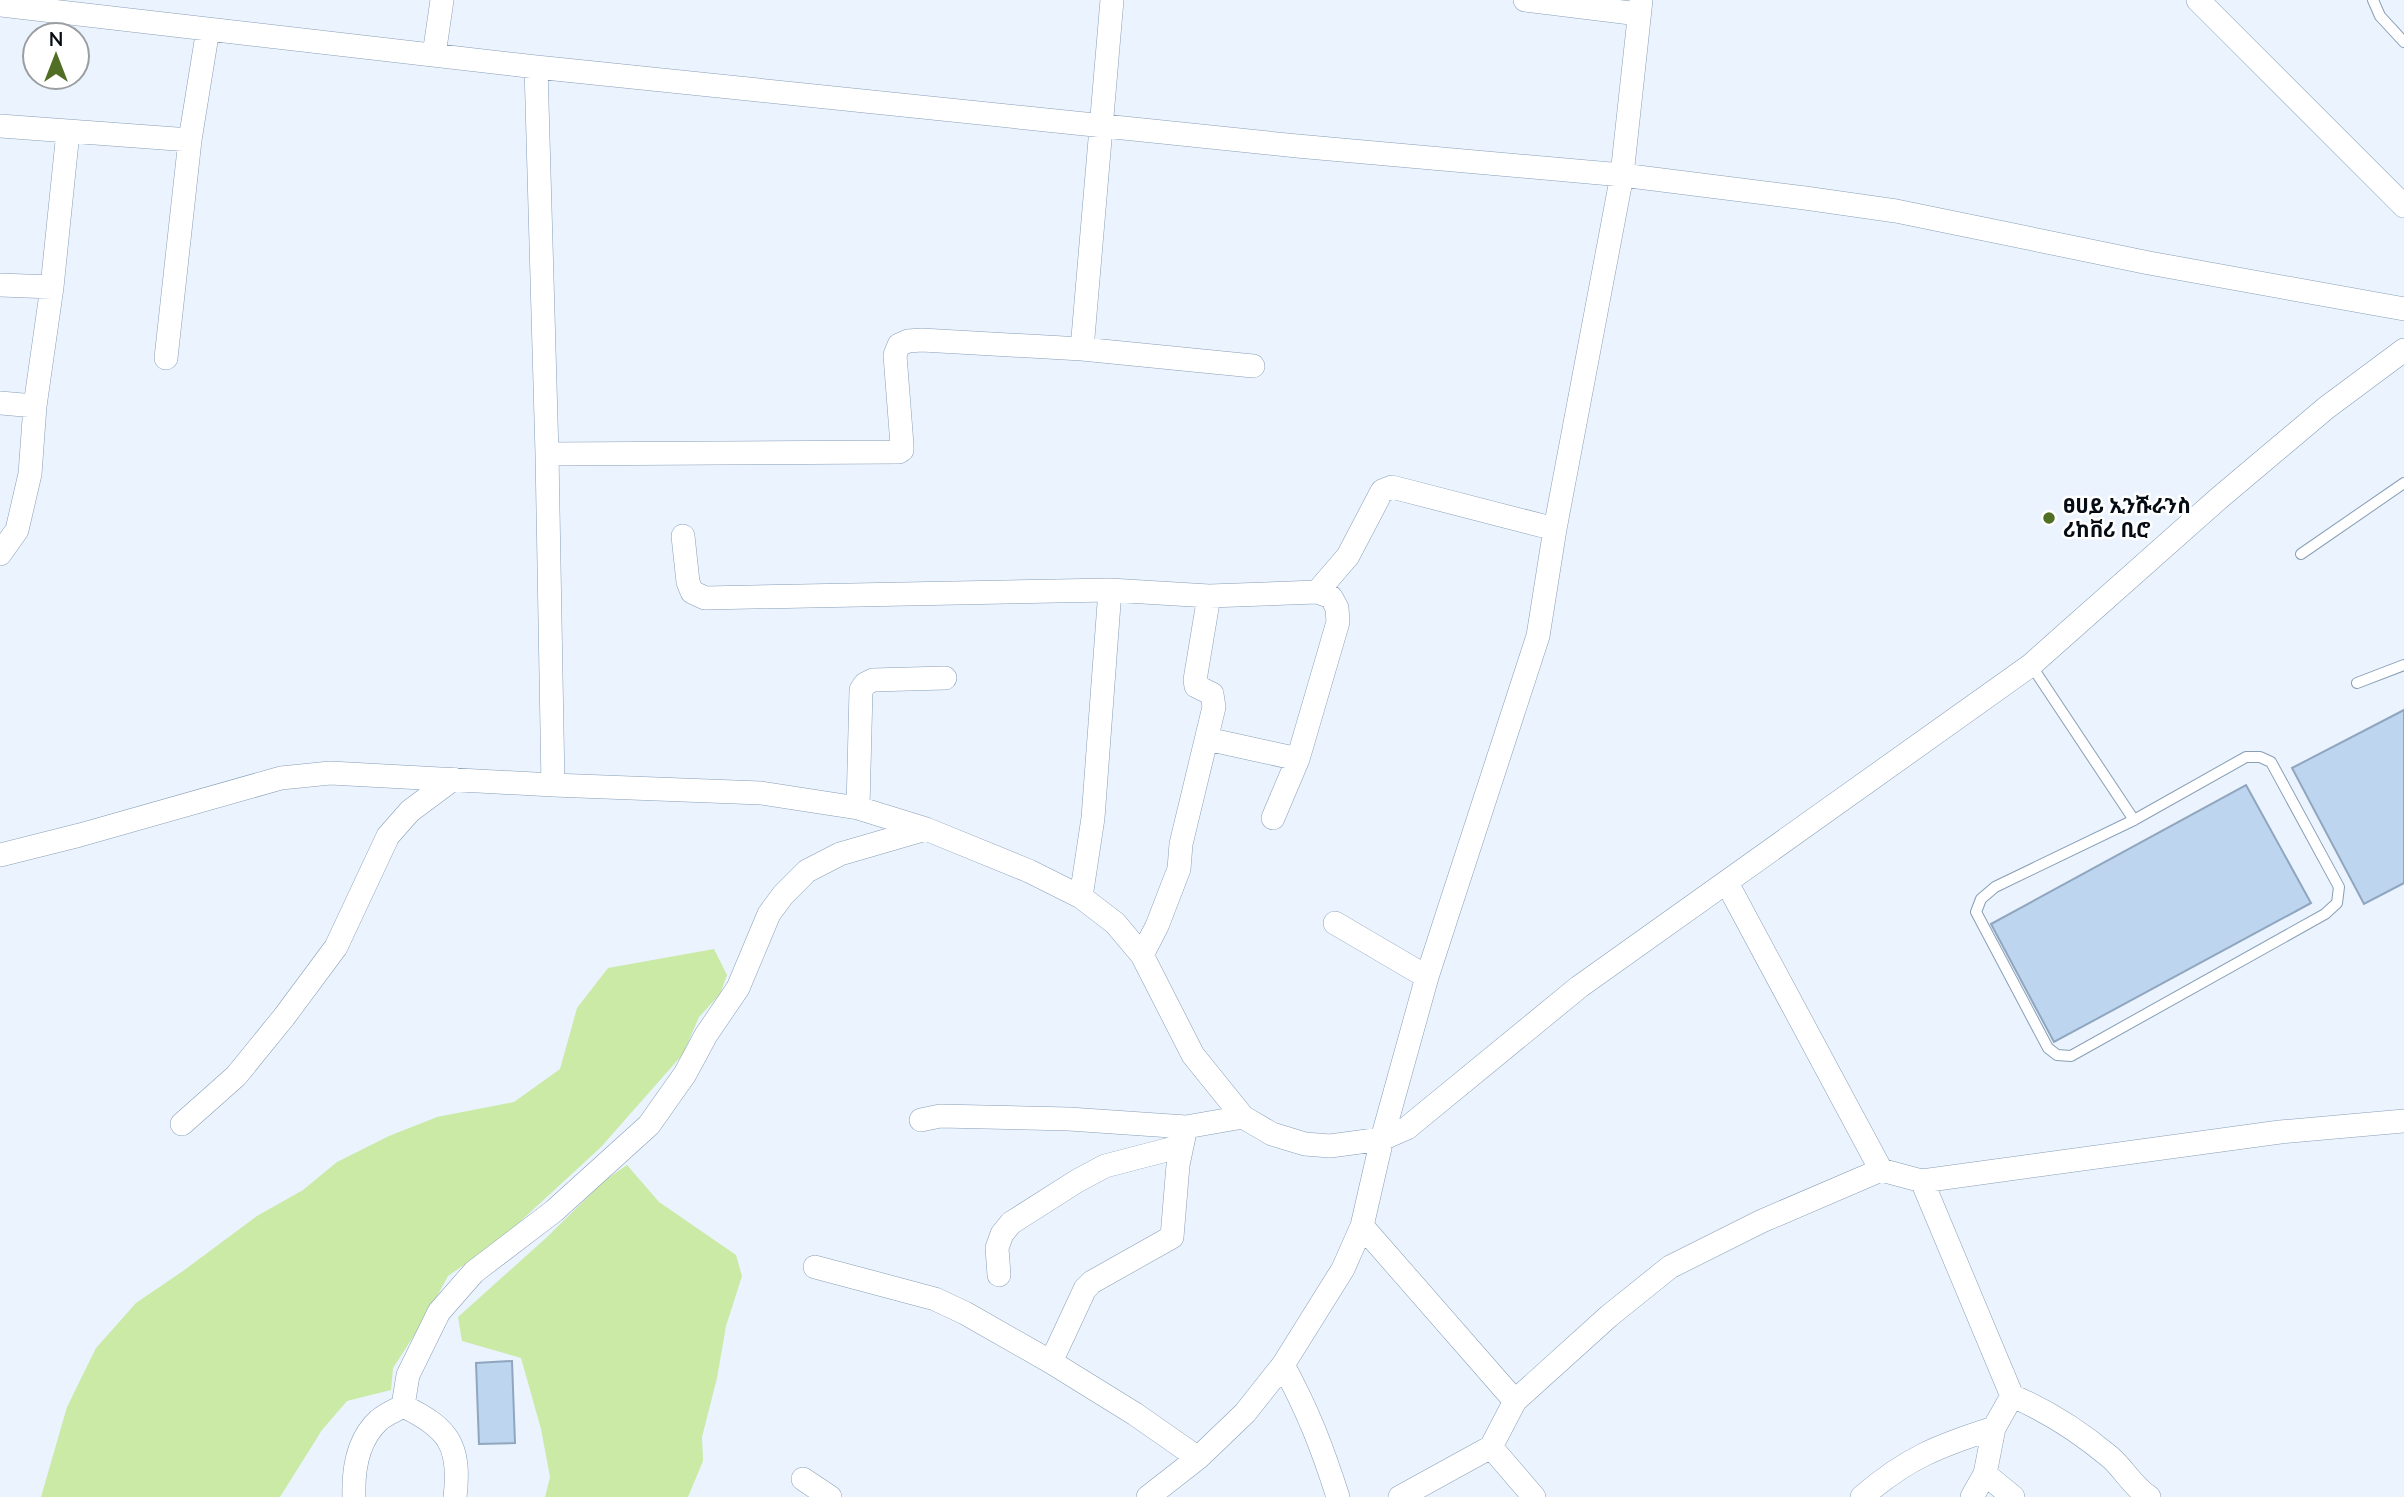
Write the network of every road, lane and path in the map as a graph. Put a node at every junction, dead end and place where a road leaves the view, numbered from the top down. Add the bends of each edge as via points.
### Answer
1 (442, 0) edge
2 (1112, 0) edge
3 (1525, 0) edge
4 (2198, 0) edge
5 (2373, 0) edge
6 (0, 5) edge
7 (1640, 7) edge
8 (86, 8) edge
9 (208, 29) junction
10 (2404, 42) edge
11 (434, 55) junction
12 (536, 67) junction
13 (0, 126) edge
14 (1101, 127) junction
15 (68, 132) junction
16 (190, 140) junction
17 (1622, 175) junction
18 (2404, 206) edge
19 (0, 285) edge
20 (52, 287) junction
21 (2404, 309) edge
22 (1082, 349) junction
23 (2404, 350) edge
24 (166, 358) dead end
25 (1252, 366) dead end
26 (0, 403) edge
27 (34, 406) junction
28 (547, 454) junction
29 (2404, 483) edge
30 (9, 529) edge
31 (1556, 529) junction
32 (682, 536) dead end
33 (0, 554) edge
34 (2301, 554) dead end
35 (1110, 590) junction
36 (1317, 592) junction
37 (1209, 596) junction
38 (2031, 665) junction
39 (2404, 665) edge
40 (945, 678) dead end
41 (2357, 683) dead end
42 (1206, 739) junction
43 (1298, 759) junction
44 (453, 779) junction
45 (553, 785) junction
46 (858, 808) junction
47 (1273, 818) dead end
48 (2134, 820) junction
49 (926, 829) junction
50 (0, 855) edge
51 (1727, 883) junction
52 (1081, 897) junction
53 (1335, 923) dead end
54 (1142, 955) junction
55 (1427, 977) junction
56 (1243, 1117) junction
57 (921, 1119) dead end
58 (2404, 1121) edge
59 (182, 1124) dead end
60 (1184, 1136) junction
61 (1382, 1139) junction
62 (1881, 1170) junction
63 (1922, 1181) junction
64 (1362, 1226) junction
65 (815, 1267) dead end
66 (999, 1275) dead end
67 (1051, 1362) junction
68 (1283, 1365) junction
69 (2012, 1395) junction
70 (1515, 1401) junction
71 (403, 1406) junction
72 (1994, 1428) junction
73 (1491, 1447) junction
74 (1198, 1458) junction
75 (1985, 1474) junction
76 (803, 1479) dead end
77 (354, 1497) edge
78 (455, 1497) edge
79 (830, 1497) edge
80 (1147, 1497) edge
81 (1338, 1497) edge
82 (1400, 1497) edge
83 (1534, 1497) edge
84 (1862, 1497) edge
85 (1972, 1497) edge
86 (2013, 1497) edge
87 (2149, 1497) edge

1 - 11 street
2 - 14 street
3 - 7 street
4 - 18 street
5 - 10 lane via 2380,16
6 - 8 street
7 - 17 street
8 - 9 street
9 - 11 street
9 - 16 street
11 - 12 street
12 - 14 street
12 - 28 street
13 - 15 street
14 - 17 street
14 - 22 street
15 - 16 street
15 - 20 street
16 - 24 street
17 - 21 street via 1896,211
17 - 31 street
19 - 20 street
20 - 27 street
22 - 25 street
22 - 28 street via 922,340 899,345 895,355 902,450 893,453
23 - 38 street via 2218,499
26 - 27 street
27 - 30 street via 30,474
28 - 45 street
29 - 34 lane
30 - 33 street
31 - 36 street via 1392,486 1382,491 1348,556
31 - 55 street via 1538,636
32 - 35 street via 688,582 692,592 705,598
35 - 37 street
35 - 52 street via 1093,818
36 - 37 street
36 - 43 street via 1331,597 1338,622
37 - 42 street via 1195,680 1196,686 1214,699
38 - 48 lane
38 - 51 street
39 - 41 lane
40 - 46 street via 865,684 861,690
42 - 43 street
42 - 54 street via 1181,844 1180,869
43 - 47 street
44 - 45 street
44 - 50 street via 330,773 281,778
44 - 59 street via 410,811 388,836 336,947 236,1076
45 - 46 street via 761,793
46 - 49 street
48 - 48 lane via 2246,757 2260,757 2271,762 2339,887 2337,903 2325,915 2071,1056 2057,1055 2049,1048 1976,912 1995,887
49 - 52 street
49 - 71 street via 841,853 807,871 783,895 769,915 738,988 649,1125 554,1211 474,1272 439,1312 408,1375
51 - 61 street via 1579,986 1407,1128
51 - 62 street
52 - 54 street via 1115,923
53 - 55 street
54 - 56 street via 1193,1055
55 - 61 street
56 - 60 street
56 - 61 street via 1272,1134 1305,1144 1330,1146
57 - 60 street via 1069,1119
58 - 63 street via 2280,1132
60 - 66 street via 1077,1181 1011,1223 997,1248
60 - 67 street via 1172,1237 1085,1289
61 - 64 street
62 - 63 street
62 - 70 street via 1670,1267
63 - 69 street
64 - 68 street via 1343,1269
64 - 70 street
65 - 67 street via 934,1299
67 - 74 street
68 - 74 street via 1245,1413
68 - 81 street via 1317,1433
69 - 72 street
69 - 87 street via 2068,1425 2112,1459
70 - 73 street
71 - 77 street via 380,1420 362,1443 353,1472
71 - 78 street via 430,1419 450,1441 458,1470
72 - 75 street
72 - 84 street via 1913,1458
73 - 82 street
73 - 83 street
74 - 80 street
75 - 85 street
75 - 86 street
76 - 79 street

